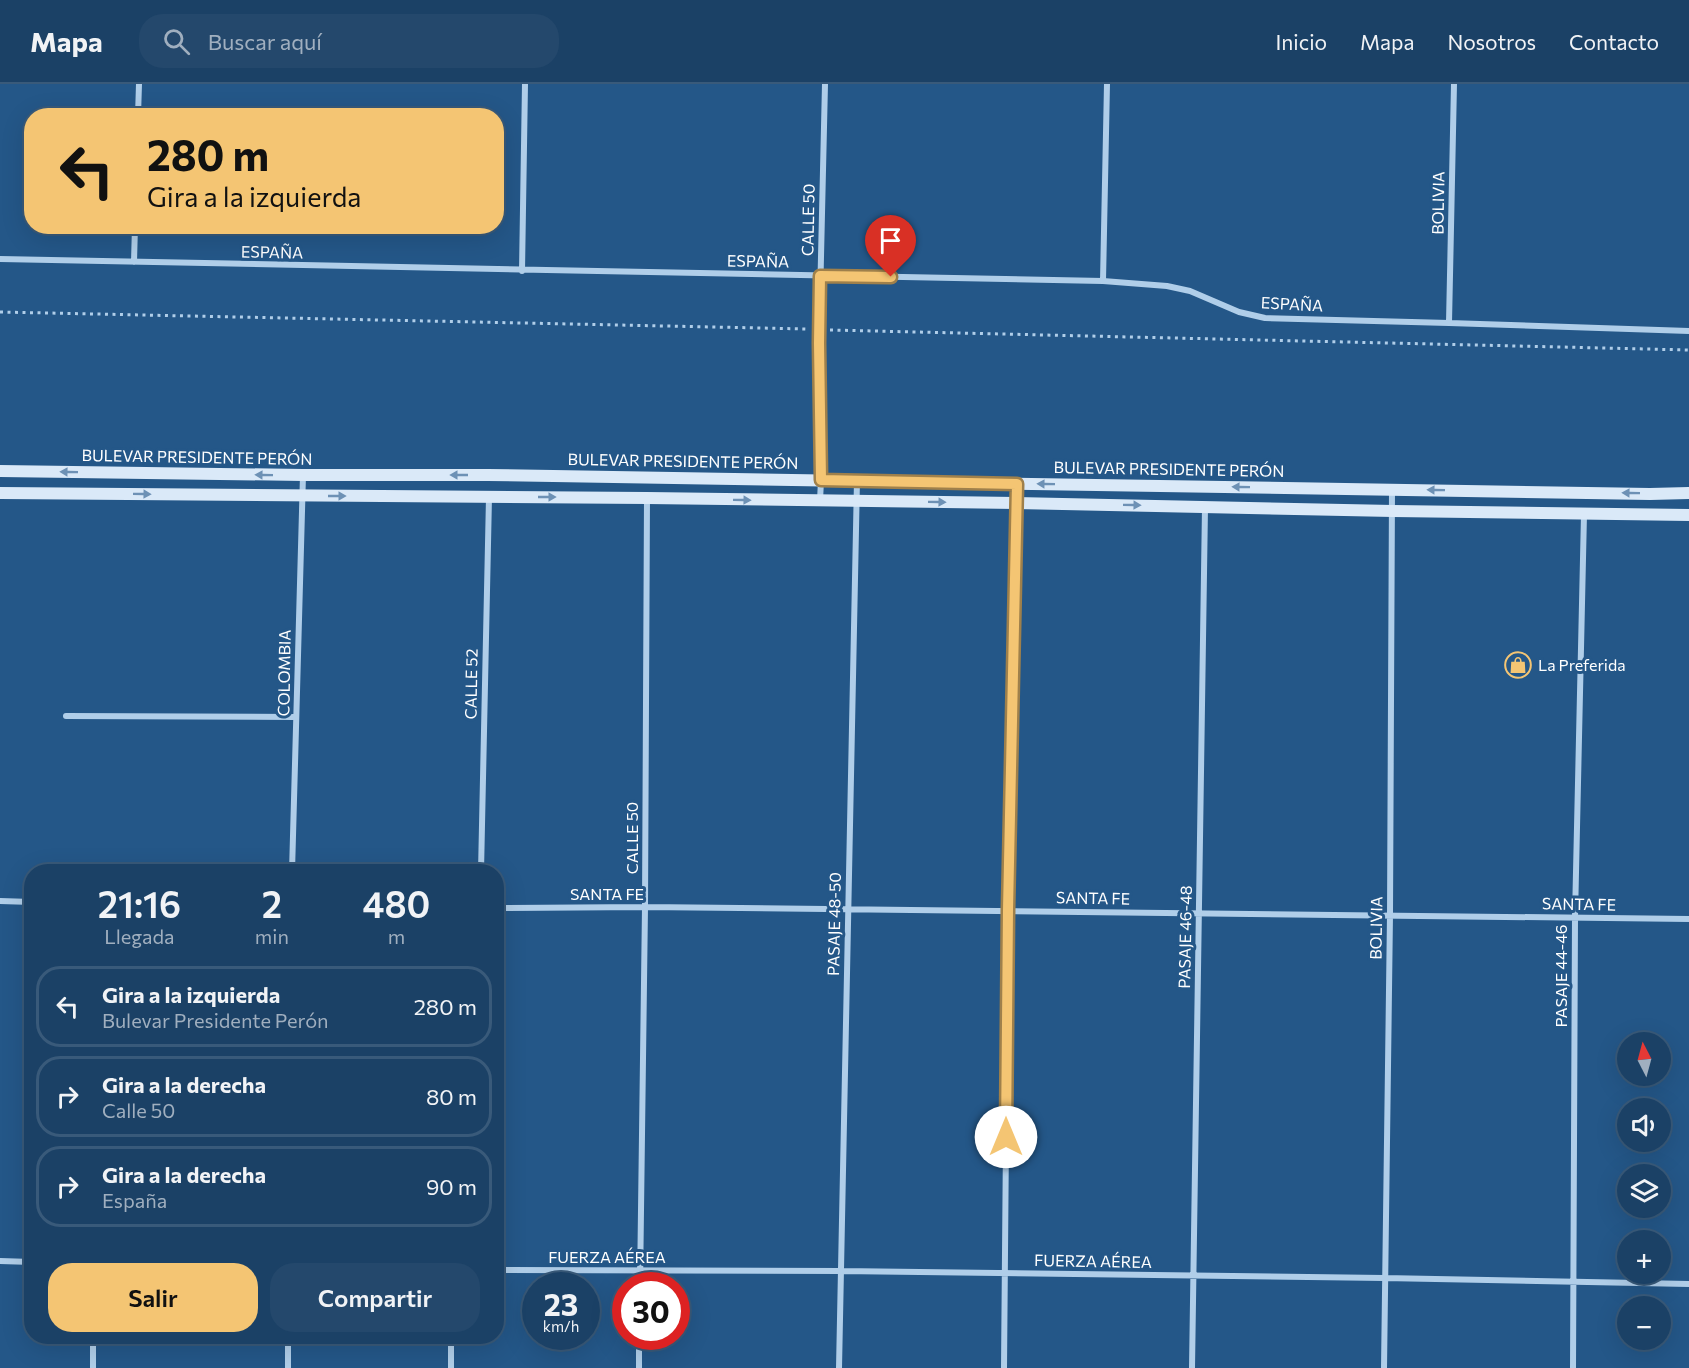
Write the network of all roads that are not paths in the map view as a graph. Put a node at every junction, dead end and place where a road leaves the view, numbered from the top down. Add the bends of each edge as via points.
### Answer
1 (139, 84) edge
2 (525, 84) edge
3 (825, 84) edge
4 (1107, 84) edge
5 (1454, 84) edge
6 (138, 108) edge
7 (135, 234) edge
8 (0, 259) edge
9 (134, 262) junction
10 (522, 271) junction
11 (820, 276) junction
12 (1103, 281) junction
13 (1449, 323) junction
14 (1689, 331) edge
15 (0, 471) edge
16 (303, 475) junction
17 (821, 480) junction
18 (856, 480) junction
19 (1017, 484) junction
20 (1392, 489) junction
21 (0, 493) edge
22 (1689, 493) edge
23 (302, 496) junction
24 (489, 497) junction
25 (647, 498) junction
26 (820, 501) junction
27 (856, 501) junction
28 (1016, 503) junction
29 (1204, 507) junction
30 (1393, 512) junction
31 (1584, 513) junction
32 (1689, 515) edge
33 (66, 716) dead end
34 (296, 717) junction
35 (292, 864) edge
36 (481, 864) edge
37 (0, 901) edge
38 (24, 902) edge
39 (645, 907) junction
40 (504, 908) edge
41 (848, 910) junction
42 (1008, 910) junction
43 (1199, 913) junction
44 (1390, 915) junction
45 (1575, 917) junction
46 (1689, 919) edge
47 (0, 1261) edge
48 (24, 1262) edge
49 (504, 1270) edge
50 (640, 1271) junction
51 (841, 1271) junction
52 (1005, 1273) junction
53 (1194, 1276) junction
54 (1384, 1278) junction
55 (1574, 1282) junction
56 (1689, 1284) edge
57 (93, 1344) edge
58 (288, 1344) edge
59 (451, 1344) edge
60 (639, 1350) edge
61 (93, 1368) edge
62 (288, 1368) edge
63 (451, 1368) edge
64 (639, 1368) edge
65 (839, 1368) edge
66 (1004, 1368) edge
67 (1192, 1368) edge
68 (1384, 1368) edge
69 (1573, 1368) edge

1 - 6 street
2 - 10 street
3 - 11 street, CALLE 50
4 - 12 street
5 - 13 street, BOLIVIA
7 - 9 street
8 - 9 street, ESPAÑA
9 - 10 street, ESPAÑA
10 - 11 street, ESPAÑA
11 - 12 street, ESPAÑA
11 - 17 street, CALLE 50
12 - 13 street, ESPAÑA via 1179,288 1265,318
13 - 14 street, ESPAÑA
16 -> 15 main road, BULEVAR PRESIDENTE PERÓN
17 -> 16 main road, BULEVAR PRESIDENTE PERÓN
16 - 23 street, COLOMBIA
17 - 18 main road, BULEVAR PRESIDENTE PERÓN
17 - 26 street, CALLE 50
18 - 19 main road, BULEVAR PRESIDENTE PERÓN
18 - 27 street, PASAJE 48-50
20 -> 19 main road, BULEVAR PRESIDENTE PERÓN
19 - 28 street
22 -> 20 main road, BULEVAR PRESIDENTE PERÓN
20 - 30 street, BOLIVIA
21 -> 23 main road
23 -> 24 main road
23 - 34 street, COLOMBIA
24 -> 25 main road
24 - 36 street, CALLE 52
25 -> 26 main road
25 - 39 street, CALLE 50
26 - 27 main road
27 -> 28 main road
27 - 41 street, PASAJE 48-50
28 -> 29 main road
28 - 42 street
29 - 30 main road
29 - 43 street, PASAJE 46-48
30 - 31 main road
30 - 44 street, BOLIVIA
31 - 32 main road
31 - 45 street, PASAJE 44-46
33 - 34 street
34 - 35 street, COLOMBIA
37 - 38 street
39 - 40 street, SANTA FE
39 - 41 street, SANTA FE
39 - 50 street, CALLE 50
41 - 42 street, SANTA FE
41 - 51 street, PASAJE 48-50
42 - 43 street, SANTA FE
42 - 52 street
43 - 44 street, SANTA FE
43 - 53 street, PASAJE 46-48
44 - 45 street, SANTA FE
44 - 54 street, BOLIVIA
45 - 46 street, SANTA FE
45 - 55 street, PASAJE 44-46
47 - 48 street
49 - 50 street, FUERZA AÉREA
50 - 51 street, FUERZA AÉREA
51 - 52 street, FUERZA AÉREA
51 - 65 street, PASAJE 48-50
52 - 53 street, FUERZA AÉREA
52 - 66 street
53 - 54 street, FUERZA AÉREA
53 - 67 street, PASAJE 46-48
54 - 55 street, FUERZA AÉREA
54 - 68 street, BOLIVIA
55 - 56 street, FUERZA AÉREA
55 - 69 street, PASAJE 44-46
57 - 61 street
58 - 62 street
59 - 63 street
60 - 64 street

